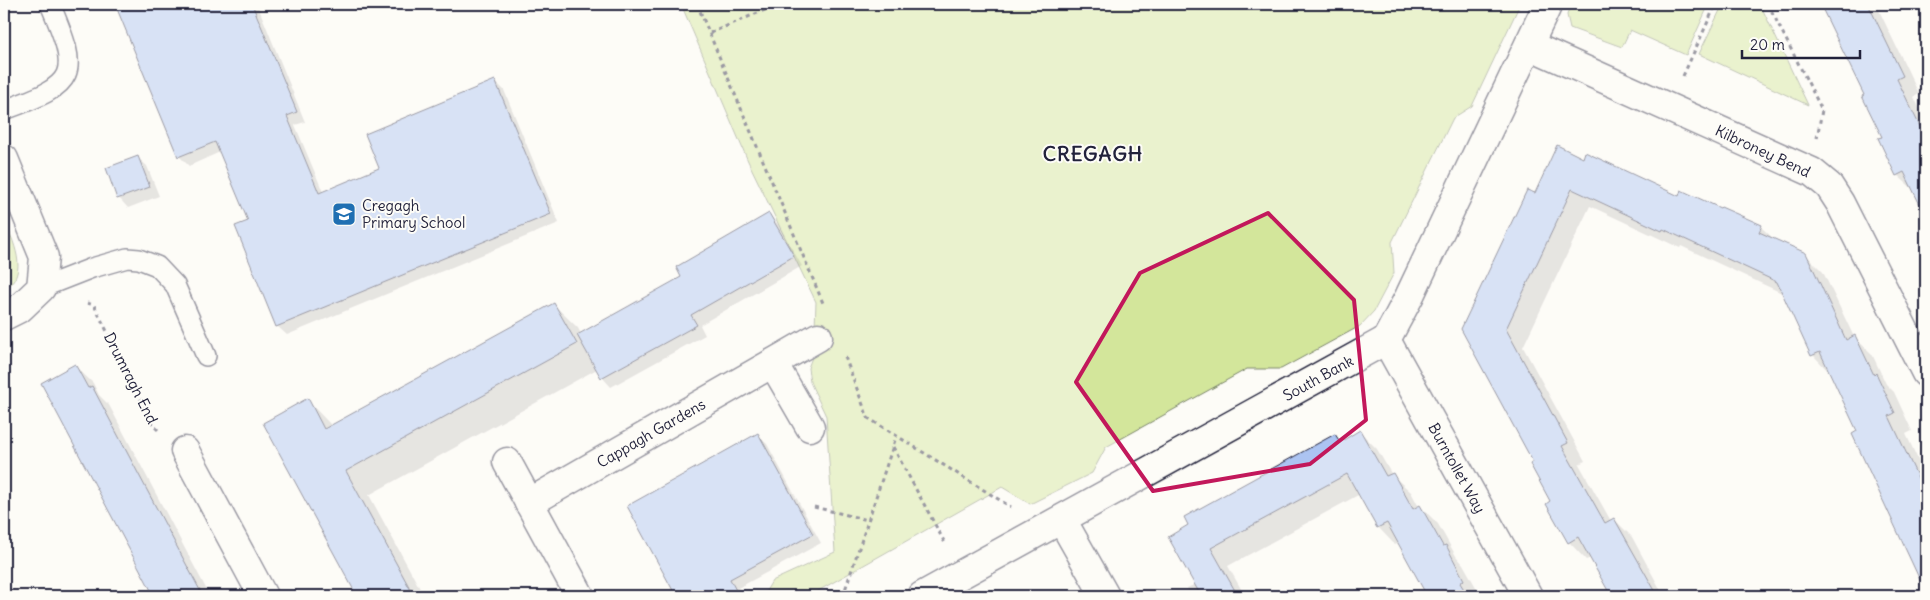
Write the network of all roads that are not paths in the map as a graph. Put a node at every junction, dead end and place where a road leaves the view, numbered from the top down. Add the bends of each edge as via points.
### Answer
1 (50, 4) edge
2 (1548, 4) edge
3 (1529, 45) junction
4 (4, 110) edge
5 (4, 159) edge
6 (41, 288) junction
7 (4, 316) edge
8 (818, 337) dead end
9 (1386, 340) junction
10 (206, 356) dead end
11 (773, 363) junction
12 (1926, 373) edge
13 (810, 427) dead end
14 (185, 451) road end
15 (507, 462) dead end
16 (530, 503) junction
17 (1054, 524) junction
18 (263, 596) edge
19 (580, 596) edge
20 (922, 596) edge
21 (1105, 596) edge
22 (1528, 596) edge

1 - 4 lane via 64,35 69,57 68,71 62,83 51,91
2 - 3 street
3 - 9 street
3 - 12 street, Kilbroney Bend via 1812,172 1829,186
5 - 6 street via 44,257
6 - 7 street via 20,308
6 - 10 lane via 127,258 157,266 175,285
8 - 11 street, Cappagh Gardens
9 - 17 street, South Bank
9 - 22 street, Burntollet Way
11 - 13 street
11 - 16 street, Cappagh Gardens
14 - 18 street
15 - 16 street
16 - 19 street
17 - 20 street, South Bank
17 - 21 street

